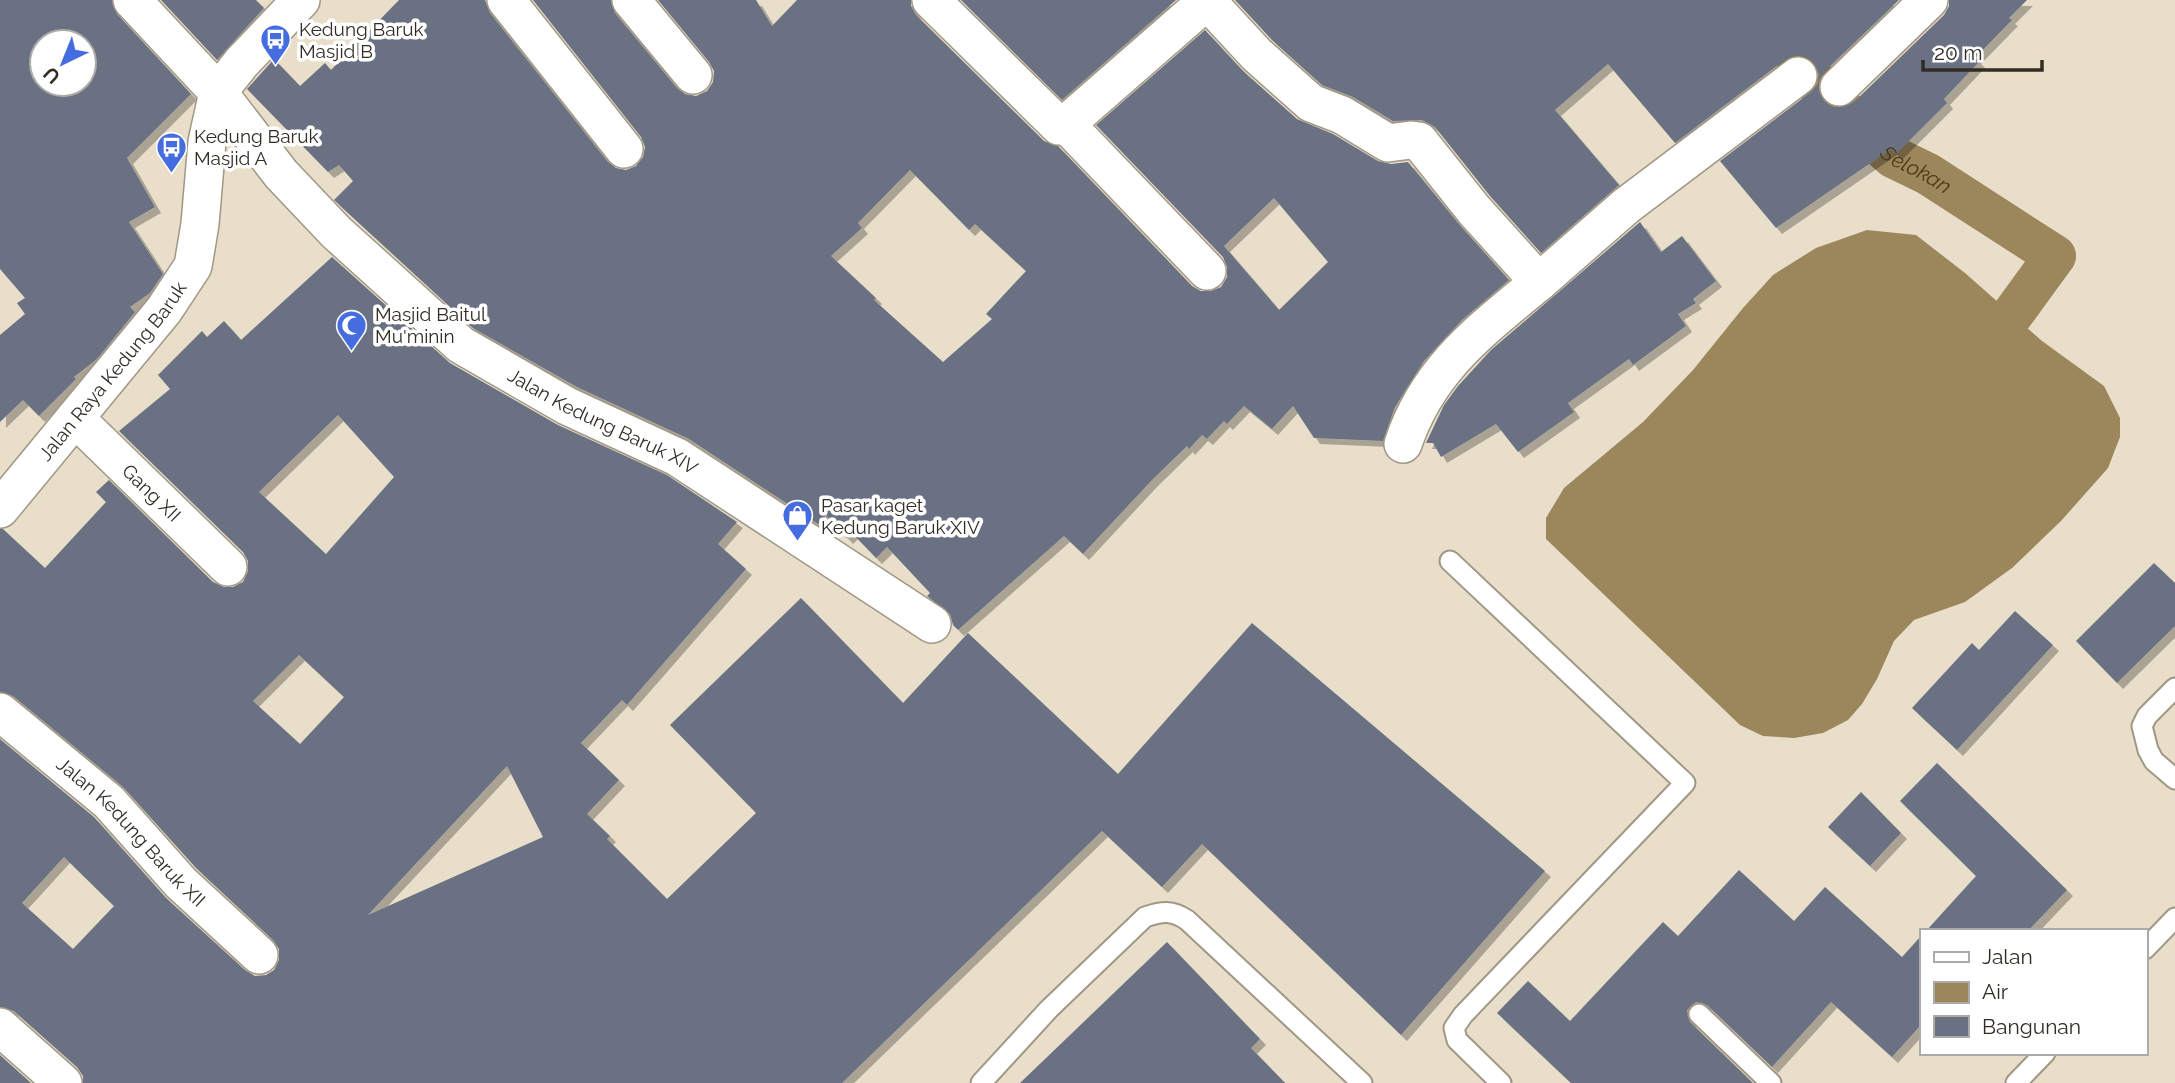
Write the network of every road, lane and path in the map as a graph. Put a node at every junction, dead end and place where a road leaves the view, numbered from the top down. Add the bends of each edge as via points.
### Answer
1 (132, 0) edge
2 (301, 0) edge
3 (506, 0) edge
4 (631, 0) edge
5 (930, 0) edge
6 (1207, 0) edge
7 (1929, 0) edge
8 (692, 75) dead end
9 (1798, 76) dead end
10 (1839, 87) dead end
11 (218, 92) junction
12 (1066, 124) junction
13 (624, 149) dead end
14 (1207, 271) dead end
15 (1539, 282) junction
16 (75, 418) junction
17 (1404, 444) dead end
18 (0, 509) edge
19 (1450, 561) dead end
20 (228, 567) dead end
21 (932, 624) dead end
22 (2175, 688) edge
23 (0, 712) edge
24 (2175, 779) edge
25 (2175, 918) edge
26 (2147, 947) edge
27 (259, 955) dead end
28 (1699, 1014) dead end
29 (0, 1027) edge
30 (2043, 1055) edge
31 (64, 1083) edge
32 (981, 1083) edge
33 (1362, 1083) edge
34 (1501, 1083) edge
35 (1771, 1083) edge
36 (2016, 1083) edge

1 - 11 street, Jalan Kedung Baruk XIV
2 - 11 street, Jalan Raya Kedung Baruk
3 - 13 street
4 - 8 street
5 - 12 street via 1055,125
6 - 12 street
6 - 15 street via 1257,55 1311,103 1342,115 1388,143 1419,141
7 - 10 street
9 - 15 street via 1626,206
11 - 16 street, Jalan Raya Kedung Baruk via 207,142 193,266 164,310
11 - 21 street, Jalan Kedung Baruk XIV via 281,174 327,223 461,345 567,406 677,457
12 - 14 street
15 - 17 street via 1467,341 1423,398
16 - 18 street, Jalan Raya Kedung Baruk
16 - 20 street, Gang XII
19 - 34 lane via 1685,783 1454,1028 1457,1040
22 - 24 lane via 2142,726 2154,761
23 - 27 street, Jalan Kedung Baruk XII via 109,802 181,883
25 - 26 lane
28 - 35 lane
29 - 31 street
30 - 36 lane
32 - 33 lane via 1049,1009 1145,917 1174,911

